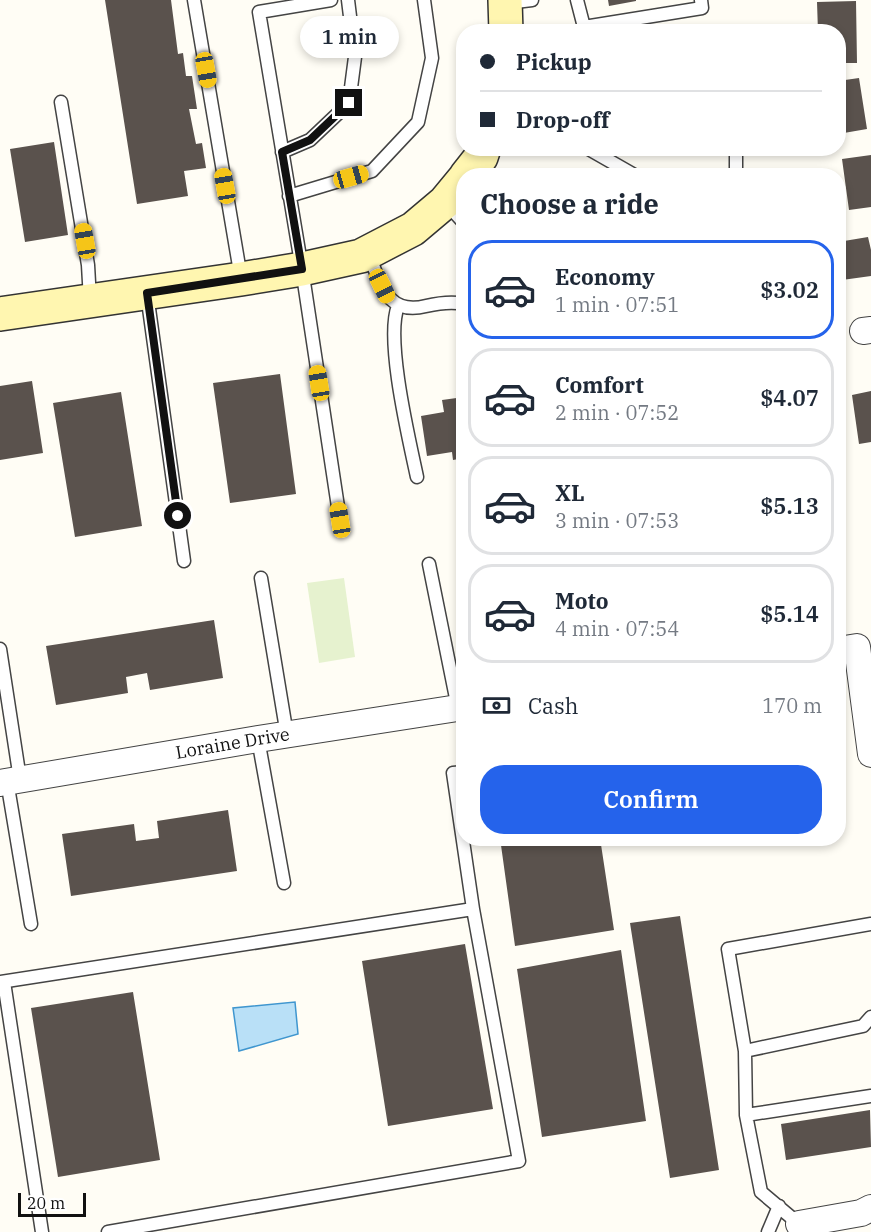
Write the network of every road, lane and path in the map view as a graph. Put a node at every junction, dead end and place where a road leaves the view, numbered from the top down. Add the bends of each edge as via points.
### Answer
1 (194, 0) edge
2 (331, 0) edge
3 (348, 0) edge
4 (424, 0) edge
5 (577, 0) edge
6 (701, 0) edge
7 (583, 24) edge
8 (603, 24) edge
9 (61, 102) dead end
10 (282, 152) junction
11 (481, 156) edge
12 (601, 156) edge
13 (472, 168) edge
14 (622, 168) edge
15 (289, 196) junction
16 (456, 203) edge
17 (368, 252) junction
18 (302, 269) junction
19 (242, 279) junction
20 (147, 293) junction
21 (90, 301) junction
22 (456, 303) edge
23 (399, 306) junction
24 (0, 314) edge
25 (417, 477) dead end
26 (340, 520) dead end
27 (184, 561) dead end
28 (429, 564) dead end
29 (261, 578) dead end
30 (855, 647) edge
31 (0, 649) edge
32 (456, 689) edge
33 (456, 709) edge
34 (287, 735) junction
35 (258, 739) junction
36 (871, 754) edge
37 (456, 773) edge
38 (9, 781) edge
39 (456, 793) edge
40 (464, 846) edge
41 (284, 883) dead end
42 (473, 909) junction
43 (31, 924) dead end
44 (871, 924) edge
45 (2, 982) edge
46 (871, 1017) edge
47 (745, 1051) junction
48 (871, 1096) edge
49 (746, 1115) junction
50 (778, 1206) junction
51 (871, 1208) edge
52 (799, 1224) joint
53 (42, 1232) edge
54 (108, 1232) edge
55 (768, 1232) edge

1 - 19 lane
2 - 10 lane via 259,12
3 - 10 lane via 355,57 349,103 310,140
4 - 15 lane via 432,58 418,122 372,171
5 - 7 lane
6 - 8 lane via 702,8
9 - 21 lane via 88,265
10 - 15 lane
11 - 13 street
12 - 14 lane
15 - 18 lane
16 - 17 street
17 - 18 street
17 - 23 lane via 388,297
18 - 19 street
18 - 26 lane
19 - 20 street
20 - 21 street
20 - 27 lane
21 - 24 street
22 - 23 lane via 411,309
23 - 25 lane via 394,342
28 - 32 lane
29 - 34 lane
30 - 36 street
31 - 38 lane
33 - 34 street, Loraine Drive
34 - 35 street, Loraine Drive
35 - 38 street, Loraine Drive
35 - 41 lane
37 - 39 lane
38 - 43 lane
40 - 42 lane
42 - 45 lane
42 - 54 lane via 519,1161
44 - 47 lane via 728,949
45 - 53 lane
46 - 47 lane via 863,1026
47 - 49 lane
48 - 49 lane
49 - 50 lane via 761,1192
50 - 52 lane
50 - 55 lane
51 - 52 street

